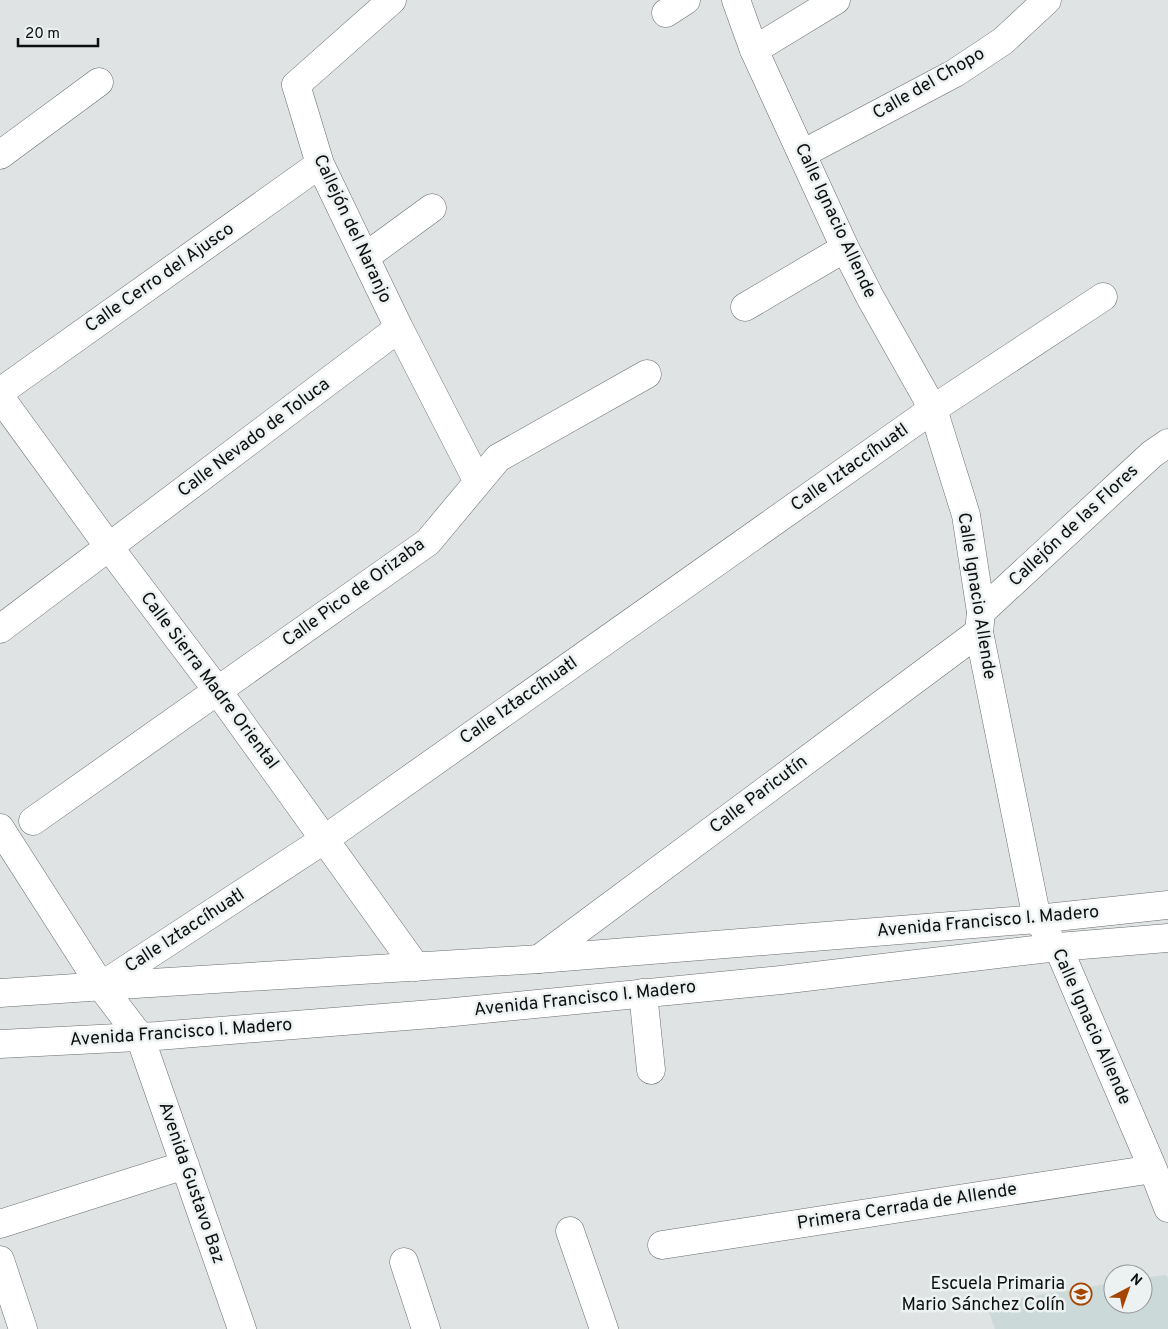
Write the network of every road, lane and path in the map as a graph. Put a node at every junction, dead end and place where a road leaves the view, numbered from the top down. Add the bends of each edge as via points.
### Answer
1 (392, 0) edge
2 (736, 0) edge
3 (836, 0) edge
4 (1047, 0) edge
5 (754, 50) junction
6 (99, 82) dead end
7 (802, 154) junction
8 (0, 155) edge
9 (320, 164) junction
10 (432, 208) dead end
11 (845, 248) junction
12 (365, 257) junction
13 (1103, 297) dead end
14 (745, 307) dead end
15 (399, 328) junction
16 (647, 374) dead end
17 (0, 392) edge
18 (0, 397) edge
19 (933, 409) junction
20 (1168, 443) edge
21 (478, 482) junction
22 (109, 547) junction
23 (980, 622) junction
24 (0, 628) edge
25 (217, 690) junction
26 (33, 821) dead end
27 (0, 828) edge
28 (325, 839) junction
29 (1168, 905) edge
30 (1037, 920) junction
31 (1168, 938) edge
32 (1058, 947) junction
33 (539, 959) junction
34 (416, 967) junction
35 (101, 986) junction
36 (0, 993) edge
37 (643, 993) junction
38 (140, 1037) junction
39 (0, 1044) edge
40 (652, 1070) dead end
41 (185, 1165) junction
42 (1153, 1170) junction
43 (1168, 1208) edge
44 (0, 1224) edge
45 (570, 1232) dead end
46 (662, 1245) dead end
47 (0, 1260) edge
48 (404, 1262) dead end
49 (23, 1329) edge
50 (242, 1329) edge
51 (426, 1329) edge
52 (604, 1329) edge

1 - 9 street, Callejón del Naranjo via 296,85
2 - 5 street, Calle Ignacio Allende
3 - 5 street
4 - 7 street, Calle del Chopo via 1003,41 955,73
5 - 7 street, Calle Ignacio Allende
6 - 8 street
7 - 11 street, Calle Ignacio Allende
9 - 12 street, Callejón del Naranjo
9 - 17 street, Calle Cerro del Ajusco
10 - 12 street
11 - 14 street
11 - 19 street, Calle Ignacio Allende
12 - 15 street, Callejón del Naranjo
13 - 19 street, Calle Iztaccíhuatl
15 - 21 street, Callejón del Naranjo
15 - 22 street, Calle Nevado de Toluca
16 - 21 street, Calle Pico de Orizaba via 498,458
18 - 22 street, Calle Sierra Madre Oriental
19 - 23 street, Calle Ignacio Allende via 966,515
19 - 28 street, Calle Iztaccíhuatl
20 - 23 street, Callejón de las Flores via 1152,454
21 - 25 street, Calle Pico de Orizaba via 428,542
22 - 24 street, Calle Nevado de Toluca
22 - 25 street, Calle Sierra Madre Oriental
23 - 30 street, Calle Ignacio Allende
23 - 33 street, Calle Paricutín
25 - 26 street, Calle Pico de Orizaba
25 - 28 street, Calle Sierra Madre Oriental
27 - 35 street, Avenida Gustavo Baz
28 - 34 street, Calle Sierra Madre Oriental
28 - 35 street, Calle Iztaccíhuatl
29 - 30 street, Avenida Francisco I. Madero
30 - 32 street, Calle Ignacio Allende
30 - 33 street, Avenida Francisco I. Madero
31 - 32 street, Avenida Francisco I. Madero
32 - 37 street, Avenida Francisco I. Madero
32 - 42 street, Calle Ignacio Allende
33 - 34 street, Avenida Francisco I. Madero
34 - 35 street, Avenida Francisco I. Madero
35 - 36 street, Avenida Francisco I. Madero
35 - 38 street, Avenida Gustavo Baz
37 - 38 street, Avenida Francisco I. Madero via 444,1013
37 - 40 street
38 - 39 street, Avenida Francisco I. Madero
38 - 41 street, Avenida Gustavo Baz
41 - 44 street
41 - 50 street, Avenida Gustavo Baz
42 - 43 street, Calle Ignacio Allende
42 - 46 street, Primera Cerrada de Allende
45 - 52 street
47 - 49 street
48 - 51 street

